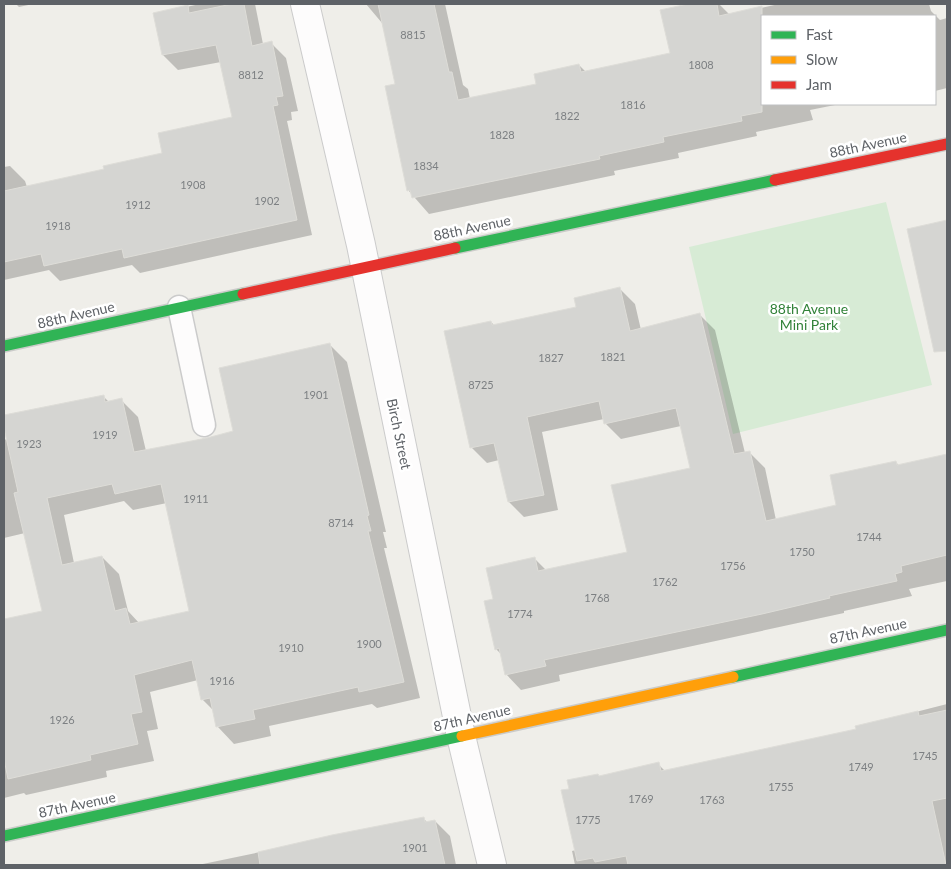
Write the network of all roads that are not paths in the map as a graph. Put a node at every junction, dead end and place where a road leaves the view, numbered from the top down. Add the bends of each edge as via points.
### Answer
1 (305, 4) edge
2 (947, 144) edge
3 (365, 267) junction
4 (179, 307) junction
5 (4, 346) edge
6 (204, 425) dead end
7 (947, 630) edge
8 (461, 736) junction
9 (4, 836) edge
10 (492, 865) edge

1 - 3 street, Birch Street
2 - 3 street, 88th Avenue
3 - 4 street, 88th Avenue
3 - 8 street, Birch Street
4 - 5 street, 88th Avenue
4 - 6 lane
7 - 8 street, 87th Avenue
8 - 9 street, 87th Avenue
8 - 10 street, Birch Street

